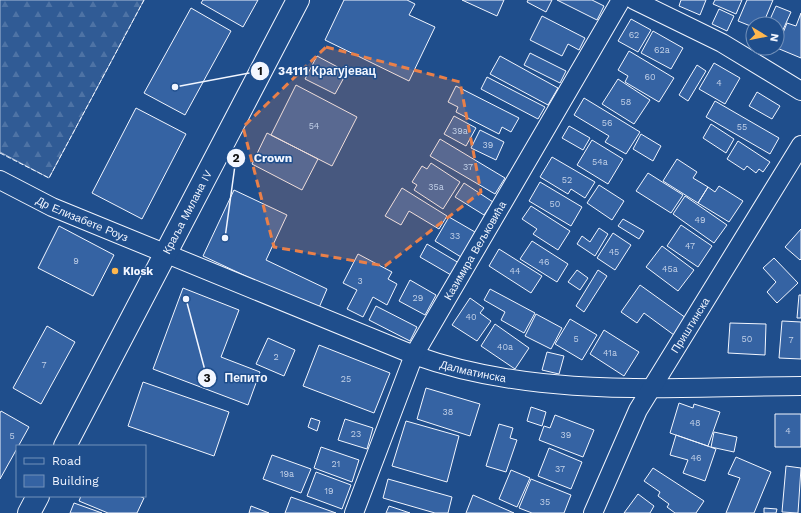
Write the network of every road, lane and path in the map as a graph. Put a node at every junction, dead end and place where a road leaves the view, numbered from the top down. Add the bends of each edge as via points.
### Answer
1 (298, 0) edge
2 (621, 0) edge
3 (634, 0) edge
4 (801, 91) edge
5 (801, 145) edge
6 (0, 180) edge
7 (167, 253) junction
8 (414, 355) junction
9 (801, 386) edge
10 (653, 387) junction
11 (65, 445) edge
12 (37, 497) edge
13 (29, 513) edge
14 (354, 513) edge
15 (593, 513) edge

1 - 7 main road, Краља Милана IV
2 - 8 street, Казимира Вељковића
3 - 4 street via 722,43
5 - 10 street, Приштинска
6 - 7 street, Др Елизабете Роуз via 52,207
7 - 8 street, Далматинска
7 - 11 main road, Краља Милана IV
8 - 10 street, Далматинска via 501,378 603,387
8 - 14 street, Казимира Вељковића
9 - 10 street, Далматинска
10 - 15 street, Приштинска via 638,410
12 - 13 main road

